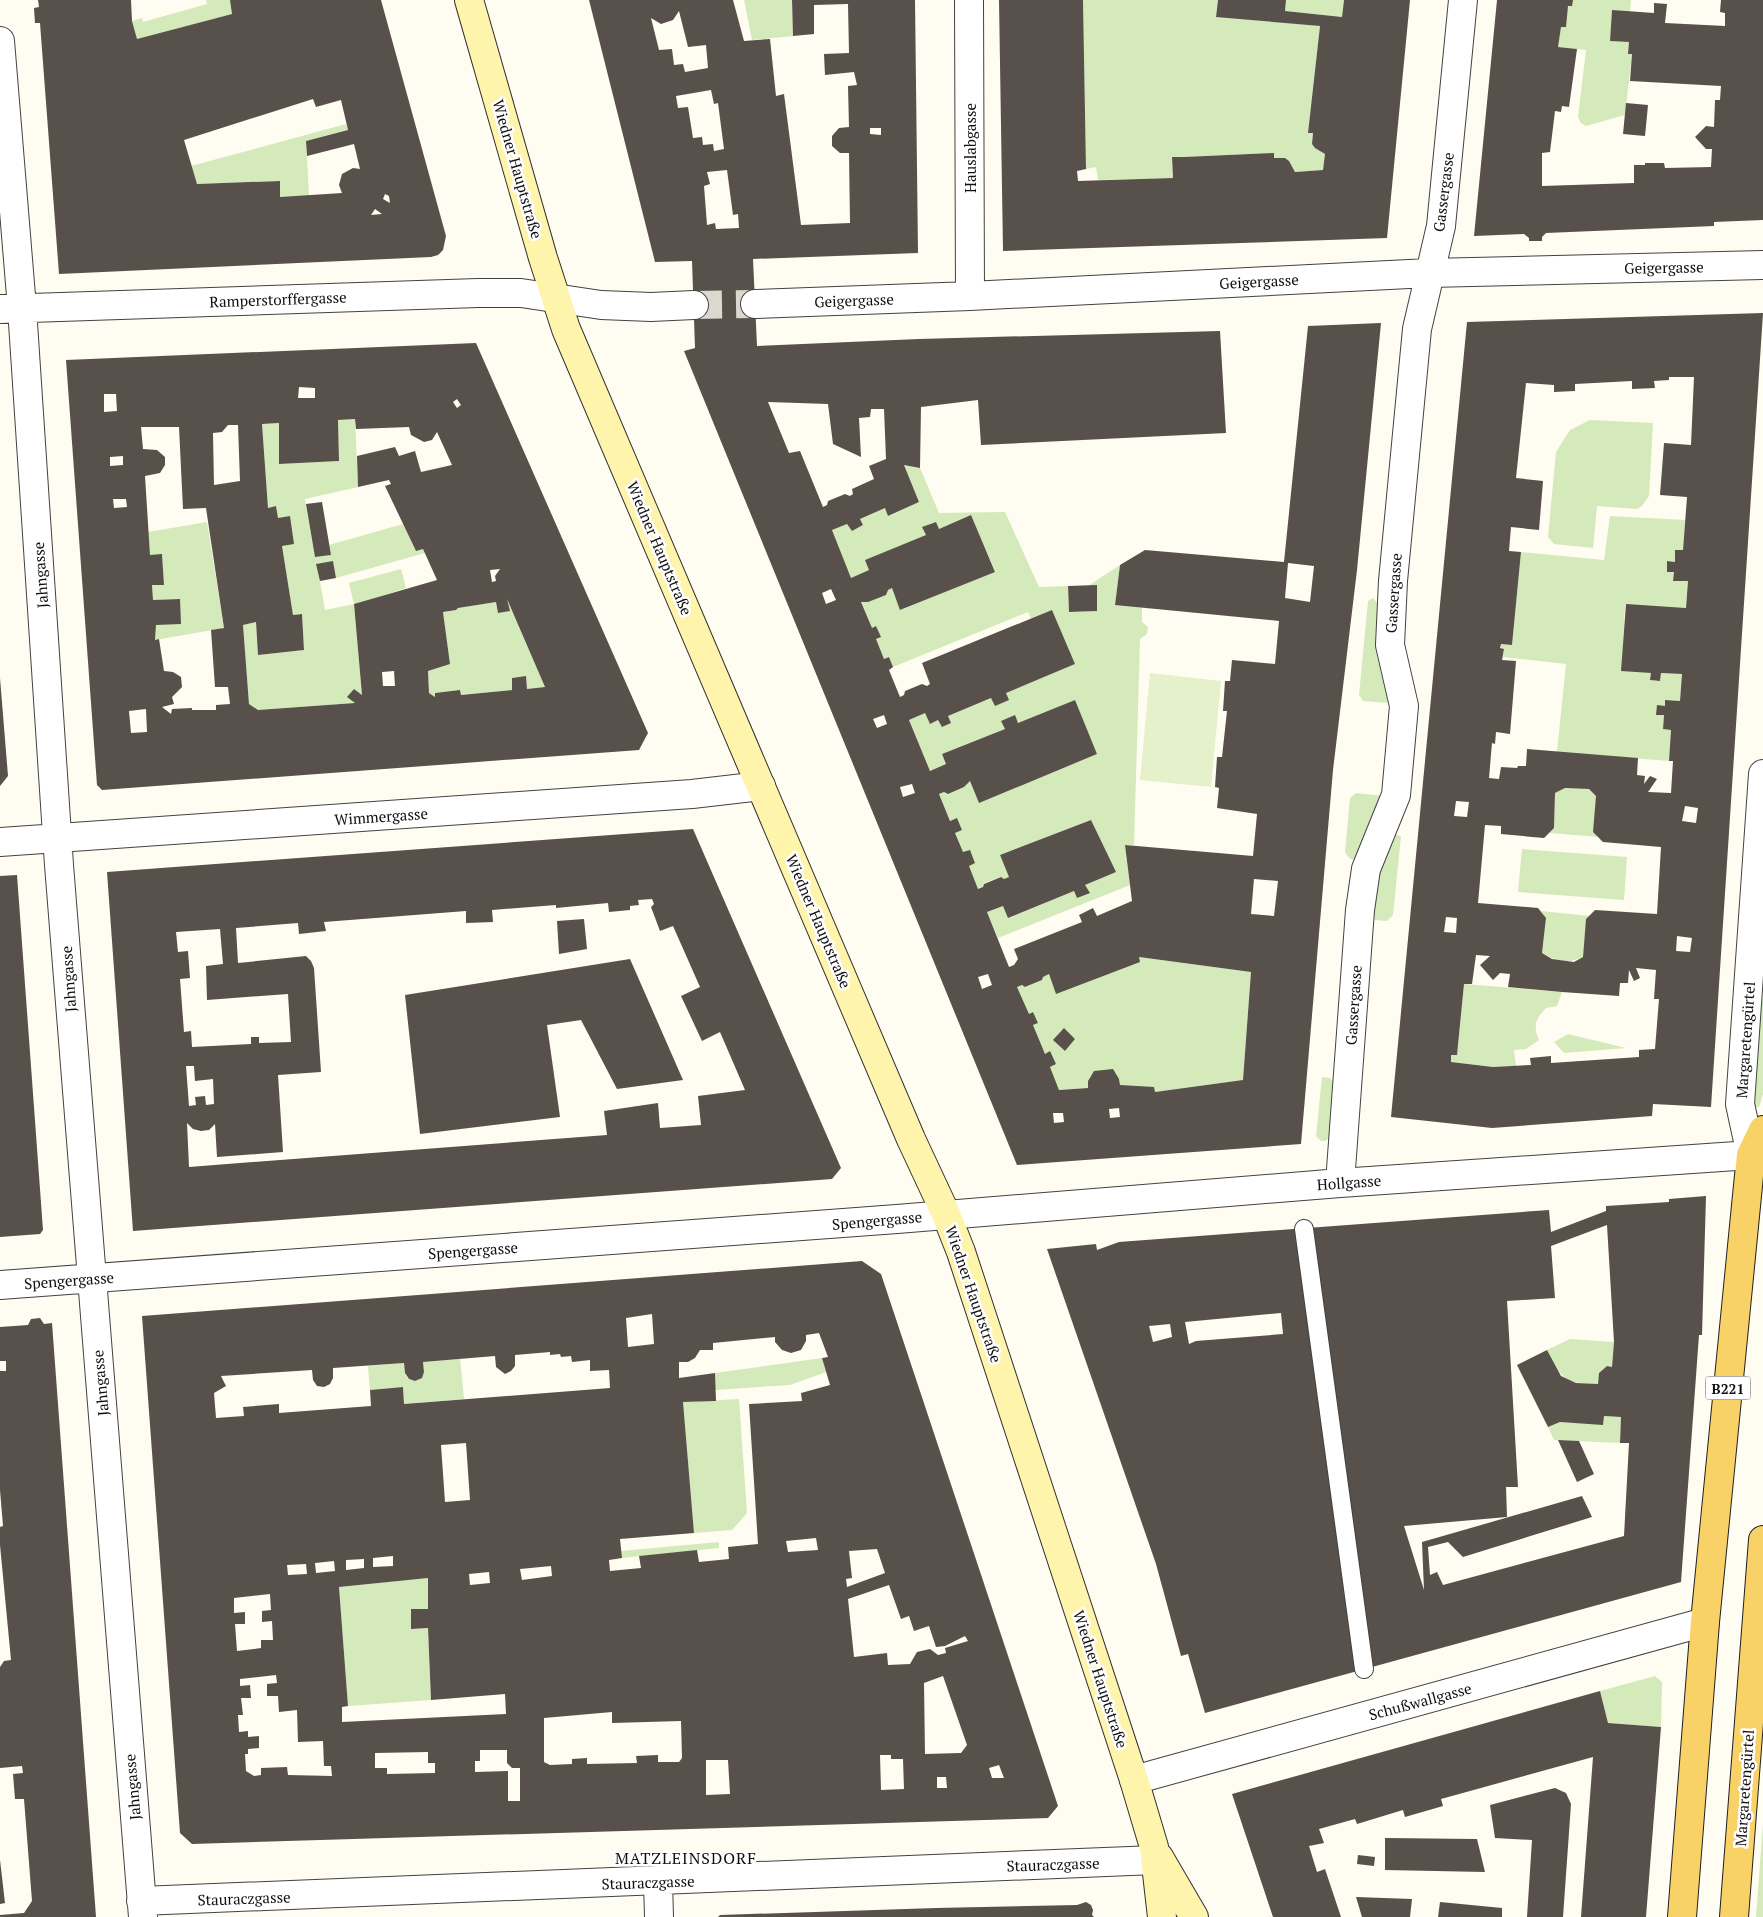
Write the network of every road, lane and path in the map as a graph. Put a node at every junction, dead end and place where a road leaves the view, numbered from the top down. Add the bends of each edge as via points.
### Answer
1 (469, 0) edge
2 (968, 0) edge
3 (1463, 0) edge
4 (0, 41) edge
5 (1763, 265) edge
6 (1429, 273) junction
7 (970, 296) junction
8 (556, 299) junction
9 (755, 304) tunnel mouth
10 (694, 306) tunnel mouth
11 (11, 308) edge
12 (1763, 774) edge
13 (761, 786) junction
14 (57, 839) junction
15 (0, 842) edge
16 (1763, 1130) edge
17 (1751, 1155) junction
18 (1340, 1183) junction
19 (946, 1214) junction
20 (1304, 1229) dead end
21 (92, 1278) junction
22 (0, 1285) edge
23 (1763, 1540) edge
24 (1705, 1622) junction
25 (1364, 1669) dead end
26 (1134, 1780) junction
27 (1155, 1854) junction
28 (658, 1882) junction
29 (142, 1909) edge
30 (659, 1917) edge
31 (1162, 1917) edge
32 (1194, 1917) edge
33 (1682, 1917) edge
34 (1734, 1917) edge

1 - 8 main road, Wiedner Hauptstraße
2 - 7 street, Hauslabgasse
3 - 6 street, Gassergasse via 1441,226
4 - 11 street, Jahngasse
5 - 6 street, Geigergasse
6 - 7 street, Geigergasse
6 - 18 street, Gassergasse via 1417,329 1393,580 1390,645 1404,706 1396,794 1366,870 1360,910
7 - 9 street, Geigergasse
8 - 10 street via 651,307
8 - 11 street, Ramperstorffergasse via 521,293 478,293
8 - 13 main road, Wiedner Hauptstraße
11 - 14 street, Jahngasse
12 - 17 street, Margaretengürtel via 1740,1104
13 - 14 street, Wimmergasse via 697,794
13 - 19 main road, Wiedner Hauptstraße
14 - 15 street, Wimmergasse
14 - 21 street, Jahngasse
16 - 17 main road, B221
17 - 18 street, Hollgasse
17 - 24 main road, B221
18 - 19 street, Hollgasse
19 - 21 street, Spengergasse
19 - 26 main road, Wiedner Hauptstraße
20 - 25 lane
21 - 22 street, Spengergasse
21 - 29 street, Jahngasse
23 - 34 main road, Margaretengürtel
24 - 26 street, Schußwallgasse
24 - 33 main road, B221
26 - 27 main road, Wiedner Hauptstraße
27 - 28 street, Stauraczgasse
27 - 31 main road, Wiedner Hauptstraße
27 - 32 main road, Wiedner Hauptstraße
28 - 29 street, Stauraczgasse
28 - 30 street

